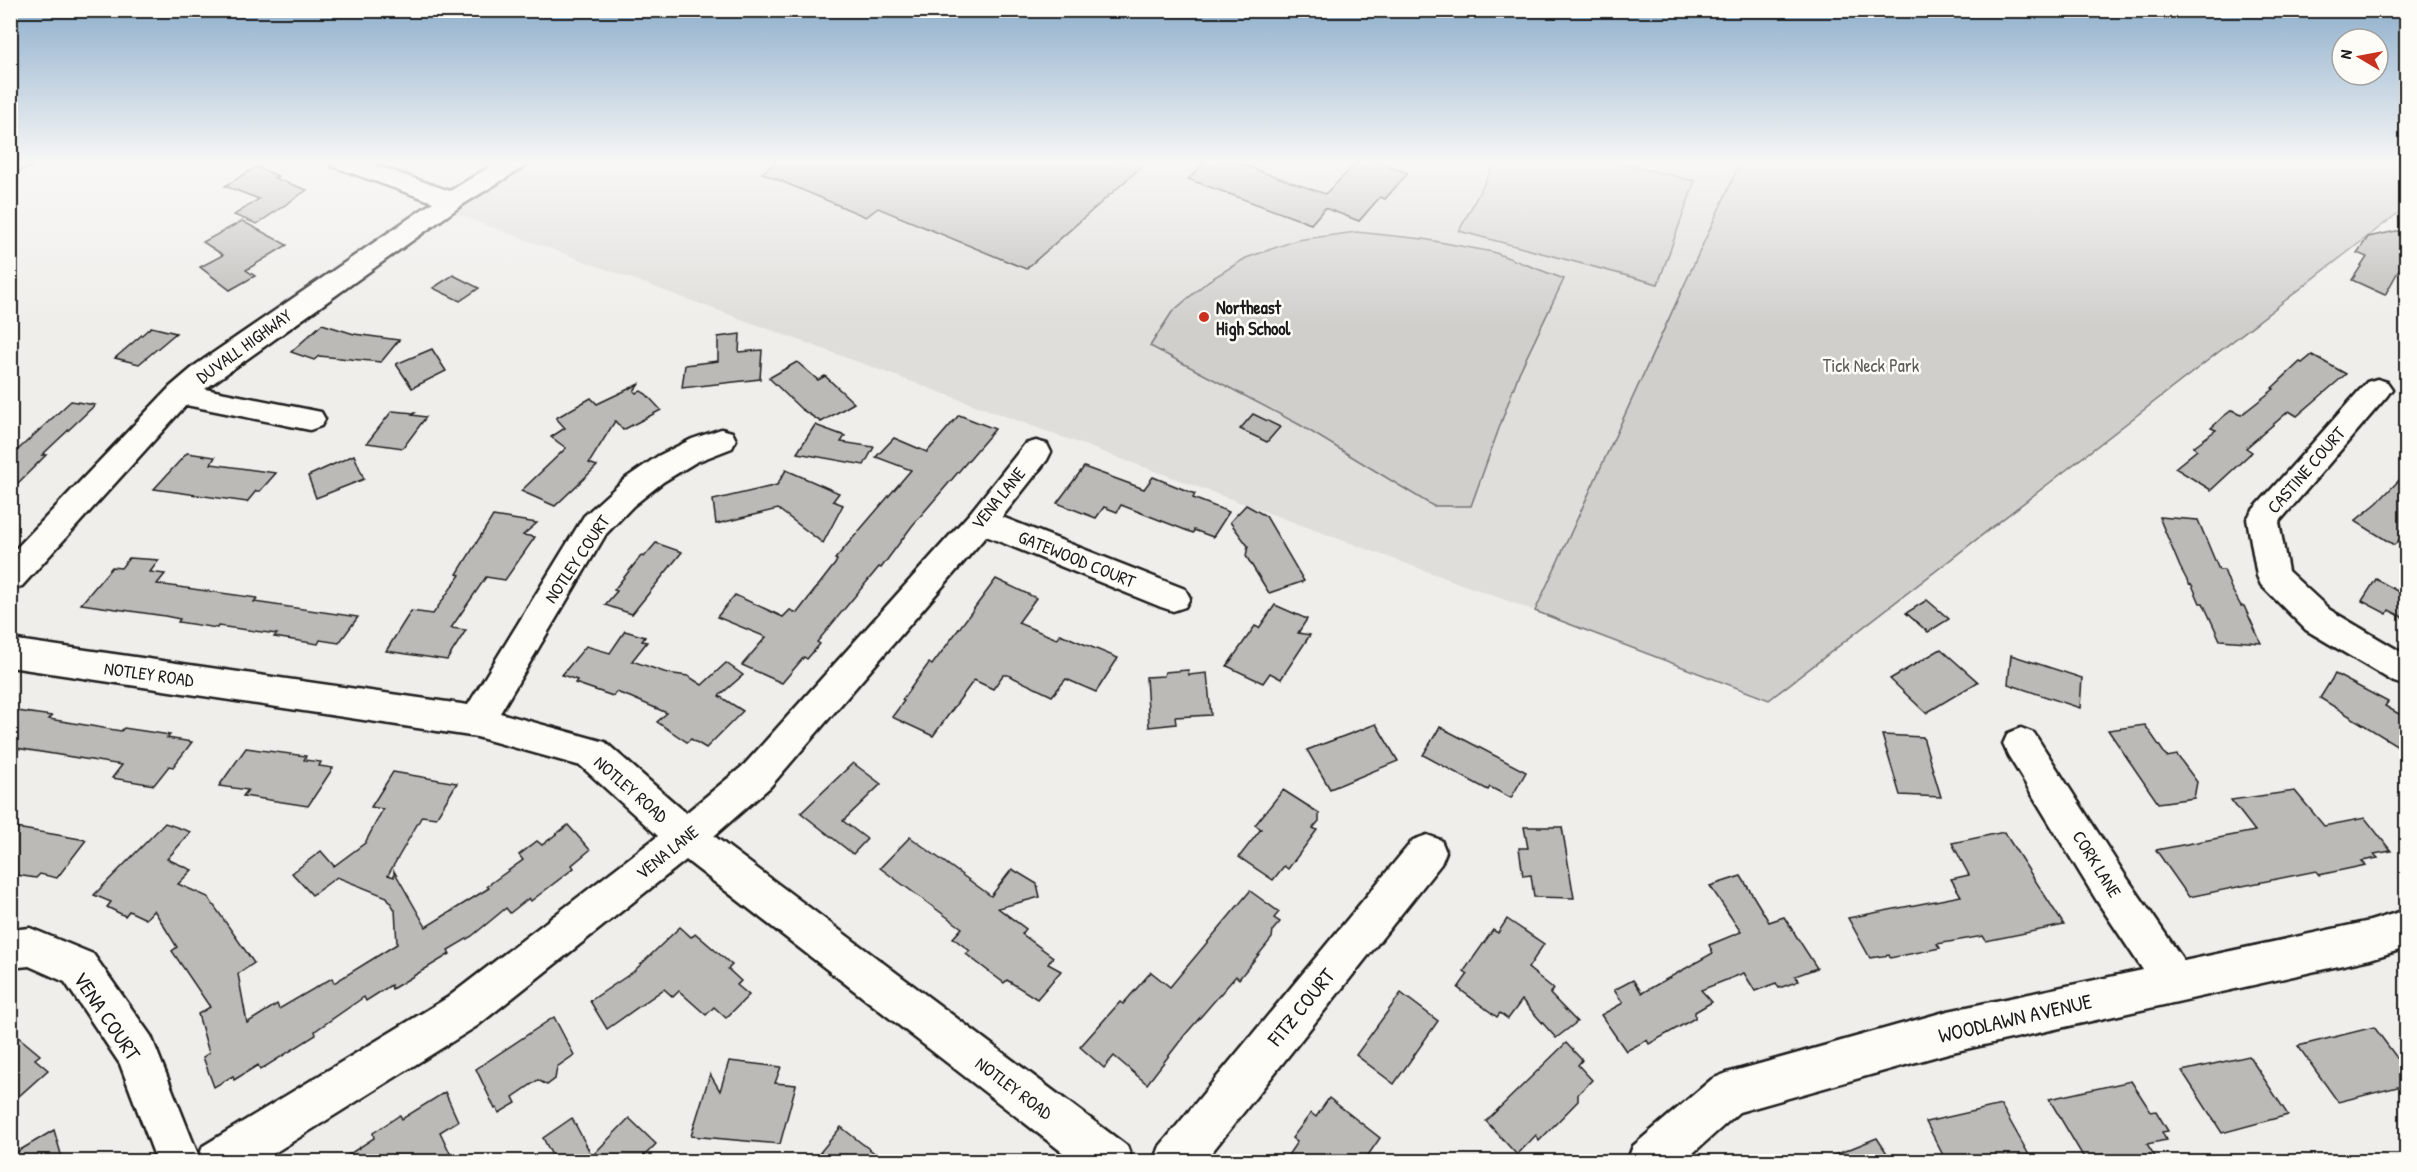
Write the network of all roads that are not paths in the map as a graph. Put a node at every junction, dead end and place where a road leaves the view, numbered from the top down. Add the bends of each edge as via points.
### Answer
1 (430, 216) edge
2 (2377, 389) dead end
3 (180, 394) junction
4 (310, 420) dead end
5 (721, 440) dead end
6 (1036, 452) dead end
7 (981, 521) junction
8 (10, 577) edge
9 (1173, 598) dead end
10 (10, 653) edge
11 (2406, 672) edge
12 (477, 722) junction
13 (2021, 744) dead end
14 (686, 837) junction
15 (1427, 852) dead end
16 (2406, 929) edge
17 (10, 949) edge
18 (2175, 982) junction
19 (179, 1161) edge
20 (219, 1161) edge
21 (1111, 1161) edge
22 (1176, 1161) edge
23 (1649, 1161) edge

1 - 3 street, DUVALL HIGHWAY via 207,371
2 - 11 street, CASTINE COURT via 2263,519 2273,576 2318,620
3 - 4 street
3 - 8 street, DUVALL HIGHWAY
5 - 12 street, NOTLEY COURT via 666,464 595,525
6 - 7 street, VENA LANE
7 - 9 street, GATEWOOD COURT
7 - 14 street, VENA LANE via 757,776
10 - 12 street, NOTLEY ROAD
12 - 14 street, NOTLEY ROAD via 592,753
13 - 18 street, CORK LANE
14 - 20 street, VENA LANE via 462,1012
14 - 21 street, NOTLEY ROAD
15 - 22 street, FITZ COURT
16 - 18 street, WOODLAWN AVENUE
17 - 19 street, VENA COURT via 30,947 79,968 135,1051
18 - 23 street, WOODLAWN AVENUE via 1948,1032 1727,1095

